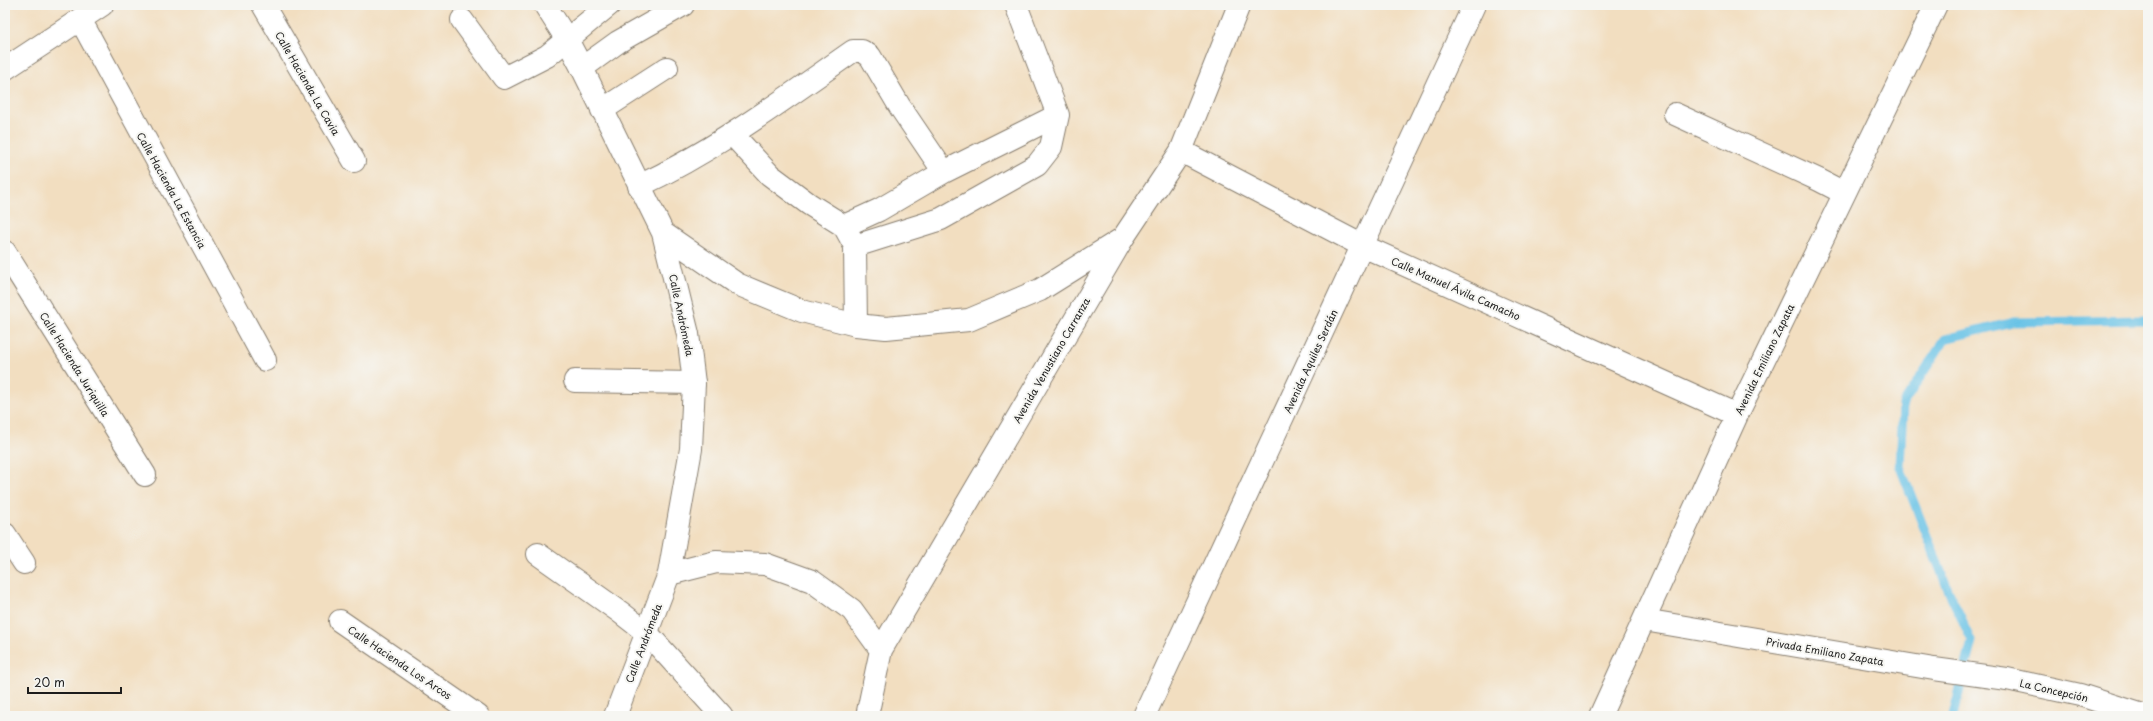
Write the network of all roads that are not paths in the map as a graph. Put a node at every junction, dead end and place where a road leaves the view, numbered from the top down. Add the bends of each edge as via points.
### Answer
1 (102, 5) edge
2 (263, 5) edge
3 (545, 5) edge
4 (609, 5) edge
5 (680, 5) edge
6 (1016, 5) edge
7 (1239, 5) edge
8 (1474, 5) edge
9 (1936, 5) edge
10 (80, 19) junction
11 (462, 20) dead end
12 (566, 38) junction
13 (582, 68) junction
14 (667, 68) dead end
15 (5, 69) edge
16 (602, 110) junction
17 (1058, 114) junction
18 (1676, 114) dead end
19 (733, 135) junction
20 (1181, 151) junction
21 (354, 161) dead end
22 (944, 172) junction
23 (639, 186) junction
24 (1844, 193) junction
25 (844, 226) junction
26 (663, 233) junction
27 (1123, 238) junction
28 (855, 246) junction
29 (1363, 246) junction
30 (5, 252) edge
31 (856, 325) junction
32 (265, 360) dead end
33 (575, 381) dead end
34 (694, 383) junction
35 (1737, 415) junction
36 (145, 475) dead end
37 (5, 534) edge
38 (538, 554) dead end
39 (24, 563) dead end
40 (669, 574) junction
41 (1644, 620) junction
42 (340, 622) dead end
43 (647, 633) junction
44 (881, 650) junction
45 (2007, 679) joint
46 (478, 716) edge
47 (615, 716) edge
48 (722, 716) edge
49 (867, 716) edge
50 (1144, 716) edge
51 (1600, 716) edge
52 (2146, 716) edge

1 - 10 street
2 - 21 street, Calle Hacienda La Cavia
3 - 12 street, Calle Andrómeda
4 - 12 street
5 - 13 street via 618,42
6 - 17 street
7 - 20 street, Avenida Venustiano Carranza
8 - 29 street, Avenida Aquiles Serdán
9 - 24 street, Avenida Emiliano Zapata
10 - 15 street
10 - 32 street, Calle Hacienda La Estancia
11 - 12 street via 504,78 547,56
12 - 13 street, Calle Andrómeda
13 - 16 street, Calle Andrómeda
14 - 16 street
16 - 23 street, Calle Andrómeda
17 - 22 street
17 - 28 street via 1051,147 1037,165 941,219
18 - 24 street
19 - 22 street via 853,51 862,51 870,56 900,107
19 - 23 street via 680,167
19 - 25 street via 770,175
20 - 27 street, Avenida Venustiano Carranza
20 - 29 street, Calle Manuel Ávila Camacho
22 - 25 street via 879,210
23 - 26 street, Calle Andrómeda
24 - 35 street, Avenida Emiliano Zapata
25 - 28 street
26 - 31 street via 737,284 802,311
26 - 34 street, Calle Andrómeda via 688,334
27 - 31 street via 1040,290 969,320 886,328
27 - 44 street, Avenida Venustiano Carranza
28 - 31 street
29 - 35 street, Calle Manuel Ávila Camacho
29 - 50 street, Avenida Aquiles Serdán
30 - 36 street, Calle Hacienda Juriquilla
33 - 34 street
34 - 40 street, Calle Andrómeda via 690,449
35 - 41 street, Avenida Emiliano Zapata
37 - 39 street
38 - 43 street
40 - 43 street, Calle Andrómeda
40 - 44 street via 716,562 765,564 799,576 812,581 852,610
41 - 45 street, Privada Emiliano Zapata
41 - 51 street, Avenida Emiliano Zapata
42 - 46 street, Calle Hacienda Los Arcos
43 - 47 street, Calle Andrómeda
43 - 48 street
44 - 49 street, Avenida Venustiano Carranza
45 - 52 street, La Concepción via 2080,695

